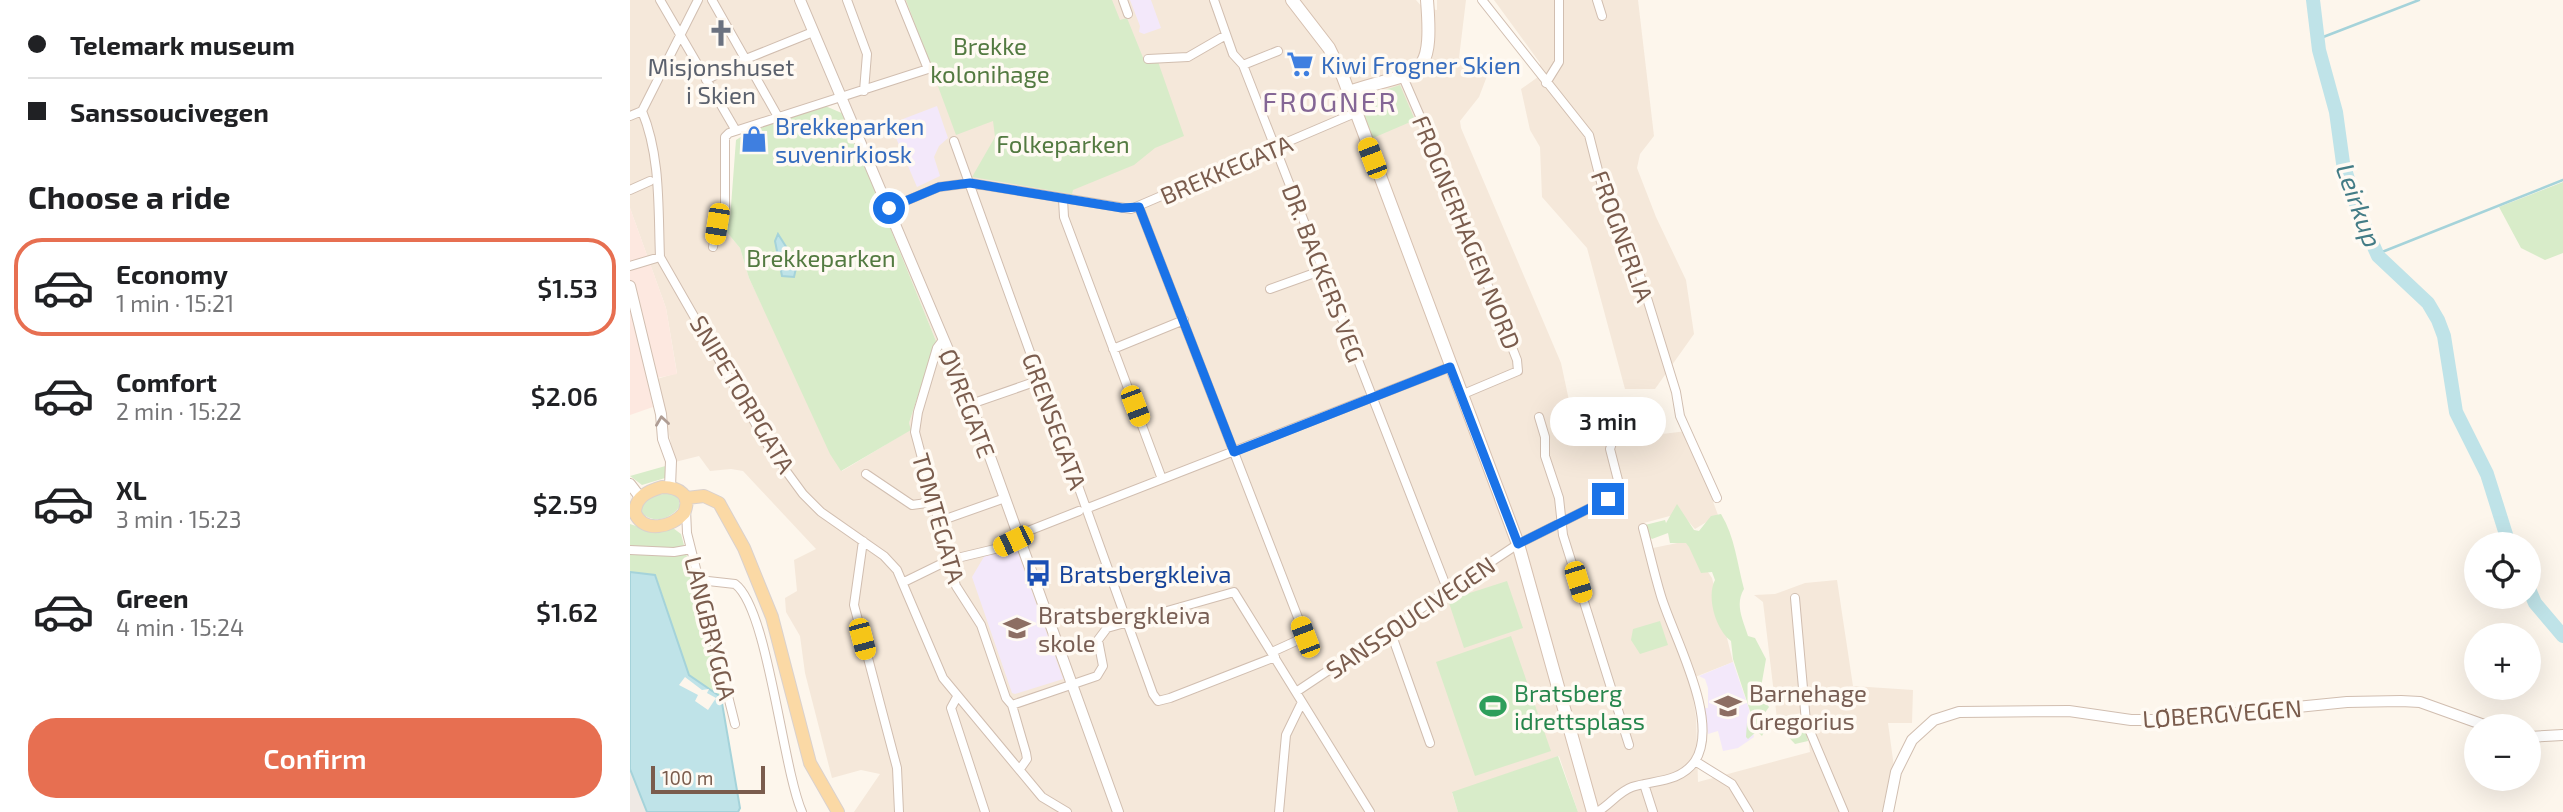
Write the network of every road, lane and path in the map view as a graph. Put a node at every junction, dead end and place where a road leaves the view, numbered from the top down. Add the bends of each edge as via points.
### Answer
1 (660, 0) edge
2 (698, 0) edge
3 (712, 0) edge
4 (800, 0) edge
5 (847, 0) edge
6 (900, 0) edge
7 (1123, 0) edge
8 (1214, 0) edge
9 (1292, 0) edge
10 (1427, 0) edge
11 (1482, 0) edge
12 (1559, 0) edge
13 (1597, 0) edge
14 (1128, 14) dead end
15 (1602, 16) dead end
16 (813, 32) junction
17 (681, 35) junction
18 (1226, 35) junction
19 (1278, 51) dead end
20 (746, 59) junction
21 (1148, 59) dead end
22 (1243, 65) junction
23 (1403, 78) junction
24 (706, 80) junction
25 (1546, 83) junction
26 (864, 91) junction
27 (1349, 92) junction
28 (841, 95) junction
29 (642, 111) junction
30 (1355, 113) junction
31 (777, 115) junction
32 (630, 116) edge
33 (735, 130) junction
34 (954, 141) dead end
35 (1275, 148) junction
36 (650, 181) dead end
37 (970, 183) junction
38 (630, 190) edge
39 (1063, 199) junction
40 (1139, 207) junction
41 (889, 208) junction
42 (713, 247) dead end
43 (660, 257) junction
44 (630, 266) edge
45 (1322, 270) junction
46 (630, 286) edge
47 (1270, 289) dead end
48 (633, 306) edge
49 (1184, 320) junction
50 (943, 340) junction
51 (1113, 349) junction
52 (1450, 367) junction
53 (1040, 380) junction
54 (1461, 394) junction
55 (1372, 398) junction
56 (971, 404) junction
57 (1539, 417) dead end
58 (1612, 443) dead end
59 (1234, 452) junction
60 (866, 474) dead end
61 (1163, 479) junction
62 (630, 484) edge
63 (670, 487) junction
64 (1005, 498) junction
65 (1717, 498) dead end
66 (934, 502) junction
67 (686, 504) junction
68 (635, 505) edge
69 (1083, 510) junction
70 (940, 521) junction
71 (1560, 521) junction
72 (635, 522) edge
73 (671, 523) junction
74 (1643, 528) dead end
75 (687, 533) junction
76 (1018, 535) junction
77 (863, 541) junction
78 (1518, 544) junction
79 (691, 549) junction
80 (630, 550) edge
81 (949, 561) junction
82 (699, 580) junction
83 (904, 582) junction
84 (1448, 591) junction
85 (1795, 598) dead end
86 (1125, 623) junction
87 (1390, 630) junction
88 (1305, 637) junction
89 (1309, 646) dead end
90 (1273, 654) junction
91 (1072, 685) junction
92 (1296, 692) junction
93 (957, 697) junction
94 (1302, 702) junction
95 (1012, 705) junction
96 (2464, 718) edge
97 (735, 723) dead end
98 (2563, 735) edge
99 (2541, 736) edge
100 (1430, 743) dead end
101 (1629, 745) dead end
102 (1695, 761) junction
103 (1020, 769) junction
104 (1644, 784) junction
105 (1050, 808) edge
106 (802, 812) edge
107 (838, 812) edge
108 (899, 812) edge
109 (985, 812) edge
110 (1067, 812) edge
111 (1118, 812) edge
112 (1279, 812) edge
113 (1370, 812) edge
114 (1595, 812) edge
115 (1653, 812) edge
116 (1749, 812) edge
117 (1844, 812) edge
118 (1888, 812) edge

1 - 17 street
2 - 17 street
3 - 20 street
4 - 16 street, ØVREGATE
5 - 26 street via 867,54
6 - 26 street via 928,69
7 - 14 street
8 - 18 street, DR. BACKERS VEG
9 - 27 main road via 1329,48
10 - 23 main road via 1428,52 1419,67
11 - 25 street, FROGNERLIA
12 - 25 street via 1559,62
13 - 15 street
16 - 20 street
16 - 28 street, ØVREGATE
17 - 24 street
17 - 29 street
18 - 21 street via 1188,57
18 - 22 street, DR. BACKERS VEG
19 - 22 street
20 - 24 street
20 - 31 street
22 - 35 street, DR. BACKERS VEG
23 - 27 main road
23 - 54 street, FROGNERHAGEN NORD via 1517,360 1518,371
24 - 33 street
25 - 65 street, FROGNERLIA via 1589,135 1604,194 1639,269 1681,416
26 - 28 street
27 - 30 main road
28 - 31 street
28 - 41 street, ØVREGATE
29 - 32 street
29 - 43 street via 656,169
30 - 35 street, BREKKEGATA
30 - 52 main road
31 - 33 street
33 - 42 street via 726,137 726,202
34 - 37 street, GRENSEGATA
35 - 40 street, BREKKEGATA
35 - 45 street, DR. BACKERS VEG
36 - 38 street
37 - 39 street, BREKKEGATA
37 - 41 street, BREKKEGATA via 939,187
37 - 53 street, GRENSEGATA
39 - 40 street, BREKKEGATA
39 - 51 street via 1064,217
40 - 49 street
41 - 50 street, ØVREGATE
43 - 44 street
43 - 77 street, SNIPETORPGATA via 770,449 808,500
45 - 47 street
45 - 55 street, DR. BACKERS VEG
46 - 48 street
63 -> 48 street via 671,461 663,439 662,414
49 - 51 street
49 - 59 street
50 - 56 street, ØVREGATE
50 - 66 street, TOMTEGATA via 915,424
51 - 61 street
52 - 54 main road
52 - 55 street
53 - 56 street
53 - 69 street, GRENSEGATA
54 - 78 main road
55 - 59 street
55 - 84 street, DR. BACKERS VEG
56 - 64 street, ØVREGATE
57 - 71 street via 1545,456 1559,498
58 - 71 street, SANSSOUCIVEGEN via 1619,476 1615,493
59 - 61 street
59 - 88 street
60 - 66 street via 912,505
61 - 69 street
62 - 68 street
63 - 67 main road via 679,490
63 - 68 main road via 655,489
64 - 70 street
64 - 76 street, ØVREGATE
66 - 70 street, TOMTEGATA
67 - 73 main road
67 - 75 street, LANGBRYGGA
67 - 107 main road via 704,496 719,503 744,548 772,617 808,755
68 - 72 main road
69 - 76 street
69 - 86 street, GRENSEGATA
70 - 81 street, TOMTEGATA
71 - 78 street, SANSSOUCIVEGEN
71 - 101 street
72 - 73 main road
73 - 75 street, LANGBRYGGA
74 - 102 street via 1698,703 1701,743
75 - 79 street, LANGBRYGGA
76 - 81 street via 999,548
76 - 91 street, ØVREGATE
77 - 83 street, SNIPETORPGATA via 884,556
77 - 108 street via 854,604 897,768
78 - 84 street, SANSSOUCIVEGEN
78 - 114 main road
79 - 80 street
79 - 82 street, LANGBRYGGA
81 - 83 street
81 - 95 street, TOMTEGATA via 956,586 978,617
82 - 97 street, LANGBRYGGA
82 - 106 street via 735,584 745,596 765,653
83 - 93 street, SNIPETORPGATA via 940,673
84 - 87 street, SANSSOUCIVEGEN
85 - 117 street via 1806,722
86 - 90 street via 1234,592
86 - 90 street, GRENSEGATA via 1158,701
86 - 91 street via 1101,632 1103,666 1097,676
87 - 92 street, SANSSOUCIVEGEN
87 - 100 street
88 - 89 street
88 - 90 street
90 - 92 street
91 - 95 street
91 - 111 street, ØVREGATE
92 - 94 street
93 - 103 street, SNIPETORPGATA
93 - 109 street via 951,708
94 - 112 street via 1286,735
94 - 113 street
95 - 103 street, TOMTEGATA via 1027,753
96 - 118 street, LØBERGVEGEN via 2420,702 2401,701 2168,720 2069,711 1959,712 1934,720 1912,740 1896,772
98 - 99 street
102 - 104 street via 1671,779
102 - 116 street via 1732,783
103 - 105 street, SNIPETORPGATA
104 - 114 street via 1621,793
104 - 115 street
105 - 110 street

